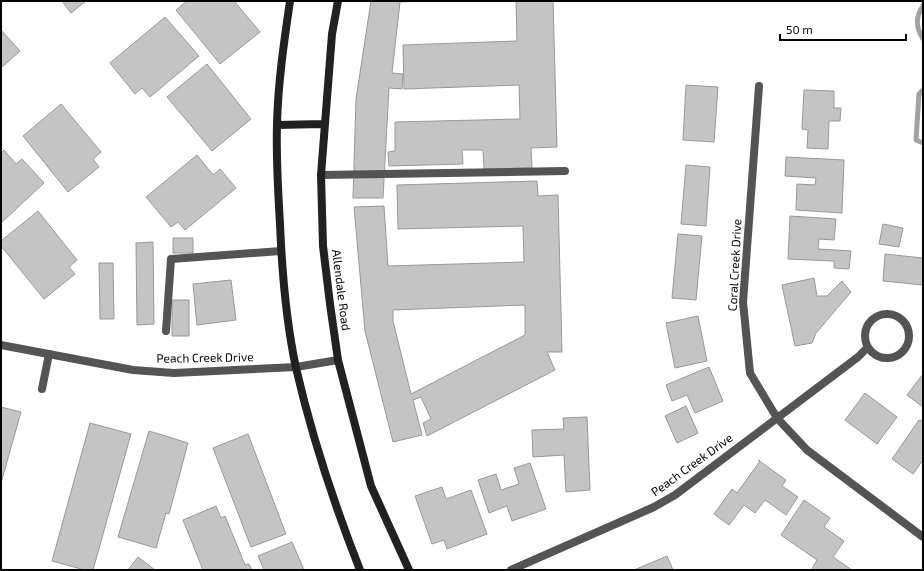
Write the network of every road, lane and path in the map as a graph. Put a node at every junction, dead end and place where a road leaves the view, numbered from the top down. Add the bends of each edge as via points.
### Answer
1 (290, 1) edge
2 (338, 1) edge
3 (759, 86) dead end
4 (323, 124) junction
5 (277, 125) junction
6 (564, 171) dead end
7 (321, 175) junction
8 (281, 251) junction
9 (166, 331) dead end
10 (1, 346) edge
11 (868, 347) junction
12 (49, 354) junction
13 (338, 360) junction
14 (296, 367) junction
15 (42, 389) dead end
16 (778, 418) junction
17 (923, 537) edge
18 (360, 570) edge
19 (409, 570) edge
20 (511, 570) edge

1 - 5 main road via 282,54
2 - 4 main road, Allendale Road
3 - 16 street, Coral Creek Drive via 743,302 750,373
4 - 5 main road
4 - 7 main road, Allendale Road
5 - 8 main road
6 - 7 street
7 - 13 main road, Allendale Road via 323,246
8 - 9 street via 171,259
8 - 14 main road via 285,302
10 - 12 street, Peach Creek Drive
11 - 11 street via 876,355 887,358 898,355 906,347 909,336 906,325 898,317 887,314 876,317 868,325 864,336
11 - 16 street, Peach Creek Drive
12 - 14 street, Peach Creek Drive via 133,370 174,373
12 - 15 street
13 - 14 street, Peach Creek Drive
13 - 19 main road, Allendale Road via 371,486
14 - 18 main road via 316,446
16 - 17 street, Coral Creek Drive via 807,450
16 - 20 street, Peach Creek Drive via 654,508

